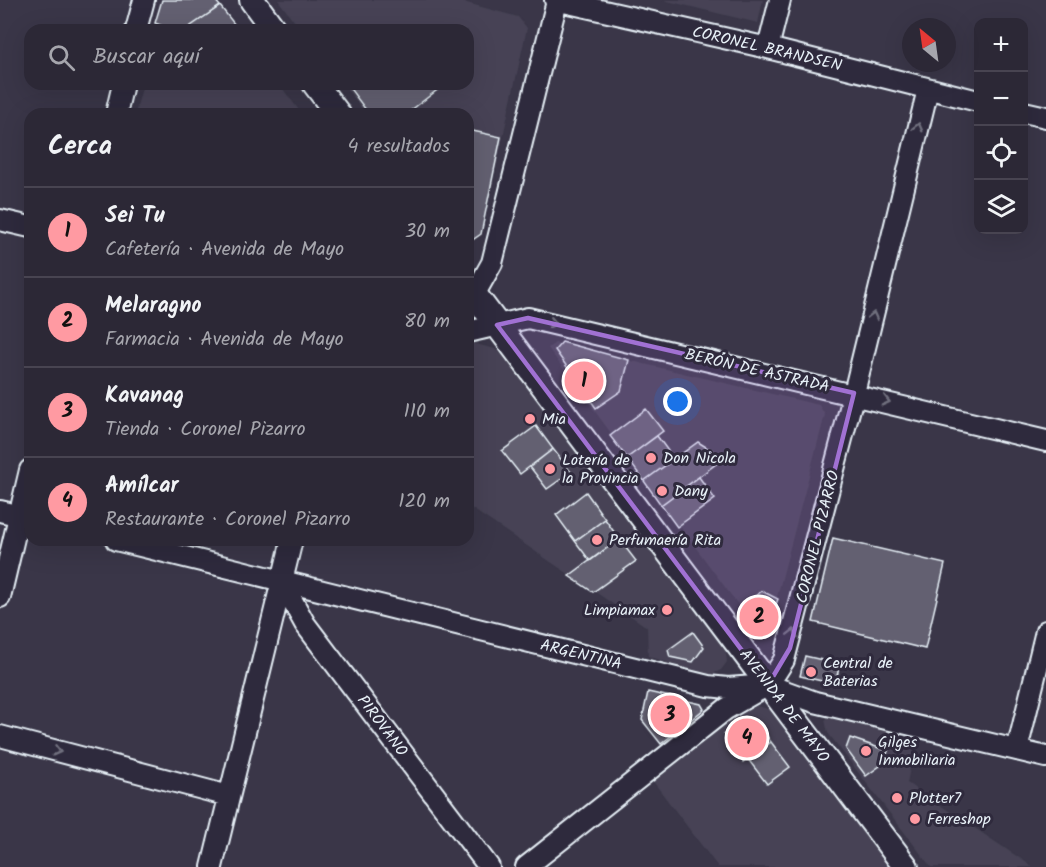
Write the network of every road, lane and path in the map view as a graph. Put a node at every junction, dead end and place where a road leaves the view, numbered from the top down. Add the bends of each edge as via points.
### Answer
1 (144, 0) edge
2 (252, 0) edge
3 (556, 0) edge
4 (780, 0) edge
5 (138, 24) edge
6 (270, 24) edge
7 (768, 48) junction
8 (928, 89) junction
9 (122, 90) edge
10 (320, 90) edge
11 (974, 100) edge
12 (117, 108) edge
13 (333, 108) edge
14 (1028, 113) edge
15 (1046, 117) edge
16 (0, 220) edge
17 (24, 226) edge
18 (474, 287) edge
19 (474, 295) edge
20 (497, 325) junction
21 (474, 331) edge
22 (854, 393) junction
23 (1046, 441) edge
24 (0, 511) edge
25 (24, 517) edge
26 (24, 520) edge
27 (140, 546) edge
28 (291, 546) edge
29 (282, 582) junction
30 (0, 597) edge
31 (1046, 631) edge
32 (768, 685) junction
33 (0, 736) edge
34 (1017, 750) junction
35 (1046, 757) edge
36 (229, 796) junction
37 (212, 867) edge
38 (489, 867) edge
39 (526, 867) edge
40 (906, 867) edge

1 - 5 street
2 - 6 main road
3 - 7 street, CORONEL BRANDSEN
3 - 18 street via 492,263
4 - 7 street
7 - 8 street, CORONEL BRANDSEN
8 - 11 street, CORONEL BRANDSEN
22 -> 8 street, CORONEL PIZARRO
9 - 12 street
10 - 13 main road
14 - 15 street
16 - 17 street
19 - 20 main road, AVENIDA DE MAYO
20 - 21 street, BERÓN DE ASTRADA
20 -> 22 street, BERÓN DE ASTRADA via 528,318
20 - 32 main road, AVENIDA DE MAYO
22 -> 23 street, BERÓN DE ASTRADA
32 -> 22 street, CORONEL PIZARRO via 790,648
24 - 25 street
26 - 30 street
27 - 29 street, ARGENTINA
28 - 29 street
29 - 32 street, ARGENTINA via 708,686
29 - 36 street
29 - 38 street, PIROVANO via 305,624
31 - 34 street
32 - 34 street, ARGENTINA via 815,702
32 - 39 street, CORONEL PIZARRO via 726,710
32 - 40 main road, AVENIDA DE MAYO
33 -> 36 street
34 - 35 street, ARGENTINA
36 - 37 street

